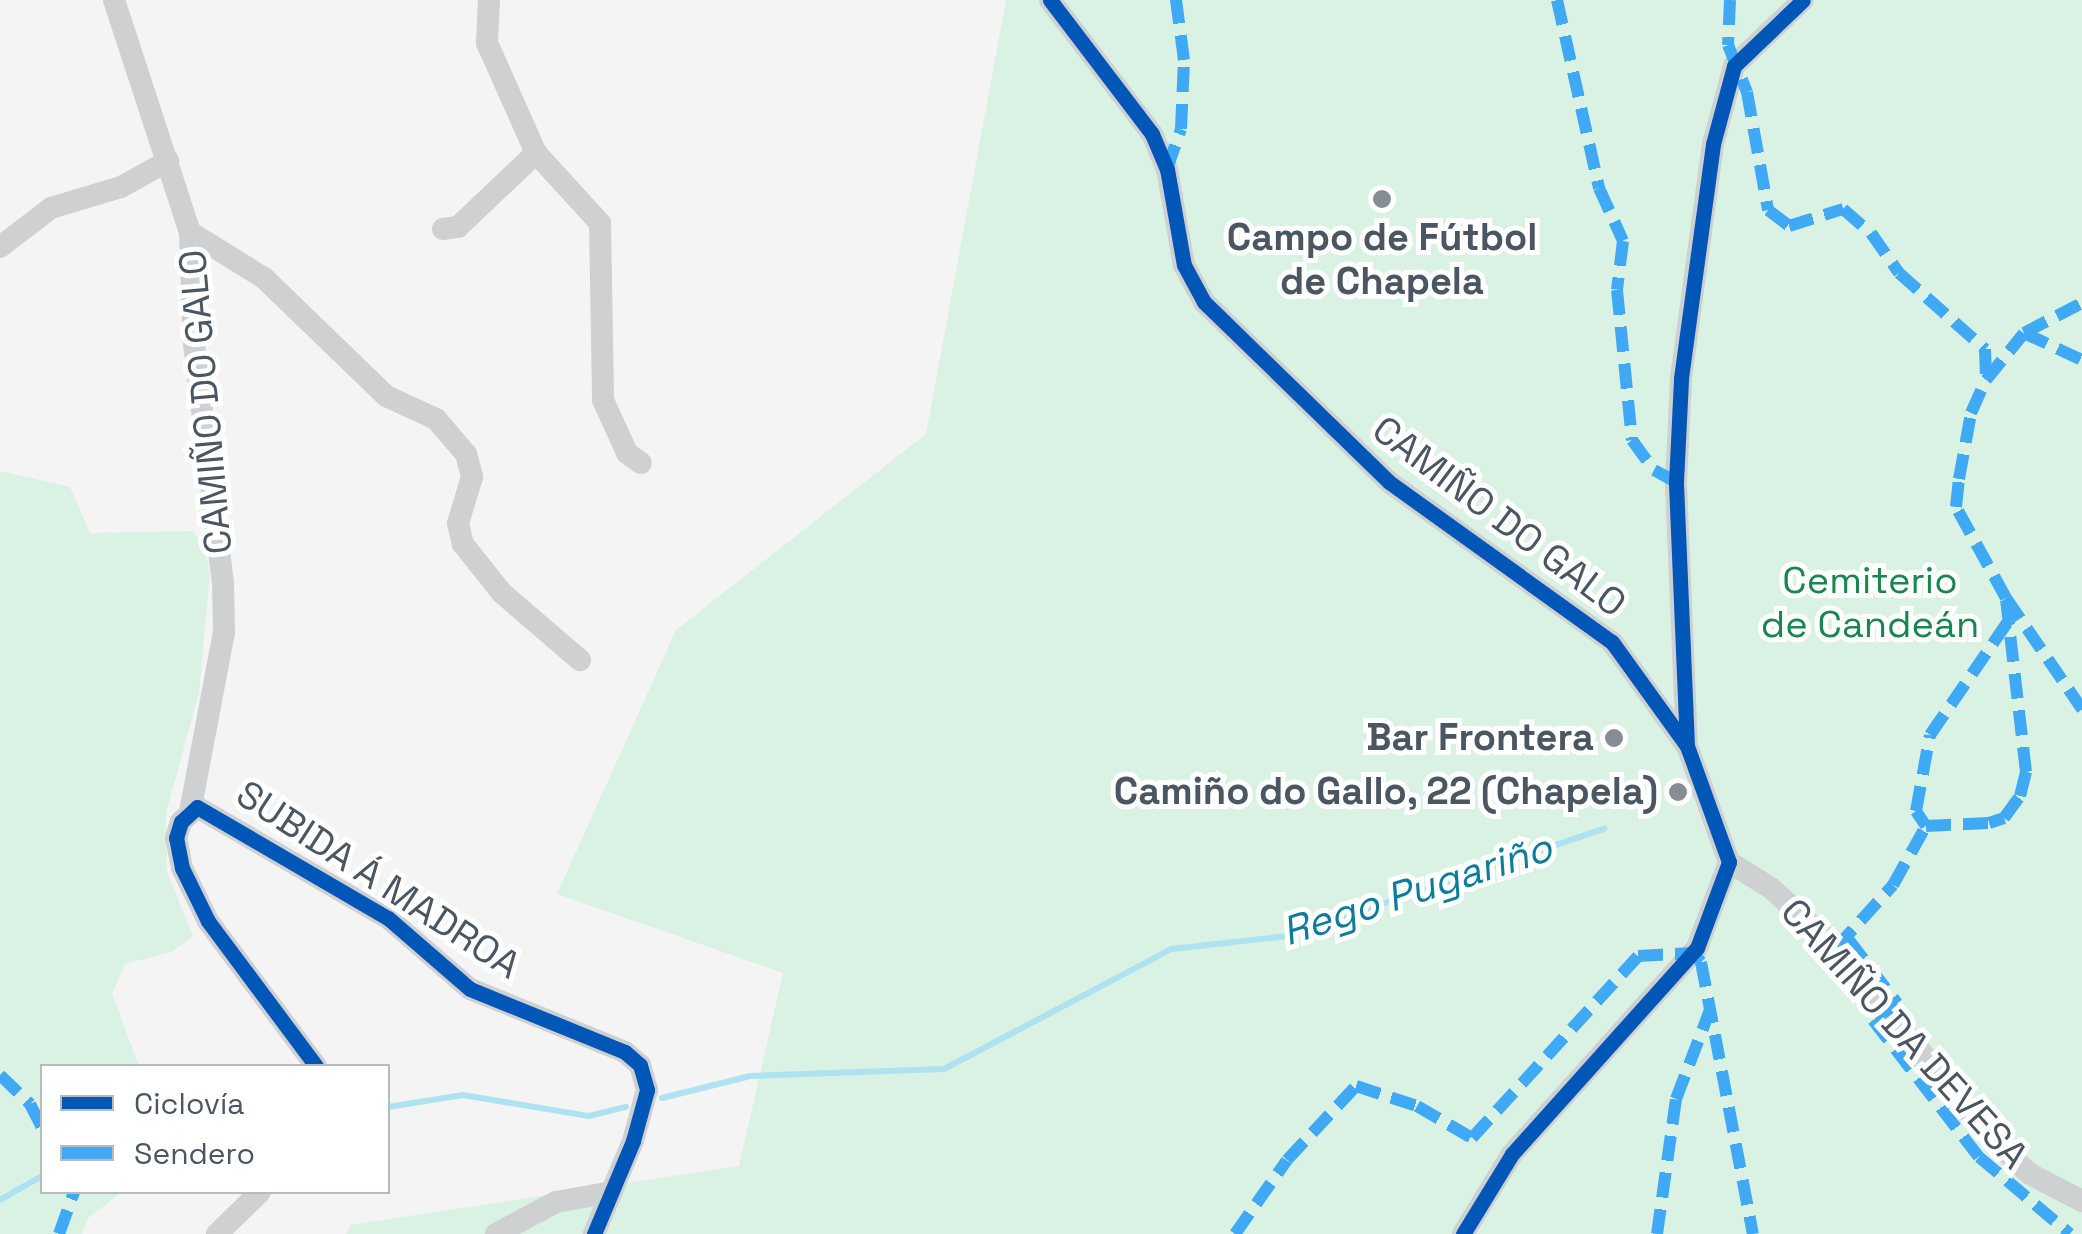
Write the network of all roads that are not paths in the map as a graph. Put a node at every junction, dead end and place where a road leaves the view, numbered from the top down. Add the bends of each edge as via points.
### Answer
1 (114, 0) edge
2 (489, 0) edge
3 (1050, 0) edge
4 (1803, 0) edge
5 (536, 154) junction
6 (168, 162) junction
7 (444, 229) dead end
8 (190, 232) junction
9 (0, 246) edge
10 (641, 462) dead end
11 (580, 660) dead end
12 (1687, 746) junction
13 (190, 812) junction
14 (1729, 862) junction
15 (314, 1064) edge
16 (612, 1192) junction
17 (258, 1194) edge
18 (2082, 1201) edge
19 (217, 1234) edge
20 (496, 1234) edge
21 (594, 1234) edge
22 (1464, 1234) edge

1 - 6 street, CAMIÑO DO GALO
2 - 5 street via 487,43
3 - 12 street, CAMIÑO DO GALO via 1152,134 1167,169 1184,265 1204,302 1389,482 1612,642
4 - 12 street via 1734,66 1713,144 1681,378 1676,482
5 - 7 street via 458,227
5 - 10 street via 600,223 604,400 627,453
6 - 8 street, CAMIÑO DO GALO
6 - 9 street via 121,187 51,208
8 - 11 street via 264,278 386,396 436,419 466,454 472,477 458,523 463,544 502,593
8 - 13 street, CAMIÑO DO GALO via 194,344 209,431 224,632
12 - 14 street
13 - 15 street, SUBIDA Á MADROA via 180,822 178,851 208,922
13 - 16 street, SUBIDA Á MADROA via 208,808 275,856 388,918 470,989 625,1052 640,1065 647,1090
14 - 18 street, CAMIÑO DA DEVESA via 1772,888 1836,948 1993,1140 2030,1174
14 - 22 street via 1698,948 1512,1154
16 - 20 street via 556,1202
16 - 21 street, SUBIDA Á MADROA
17 - 19 street

